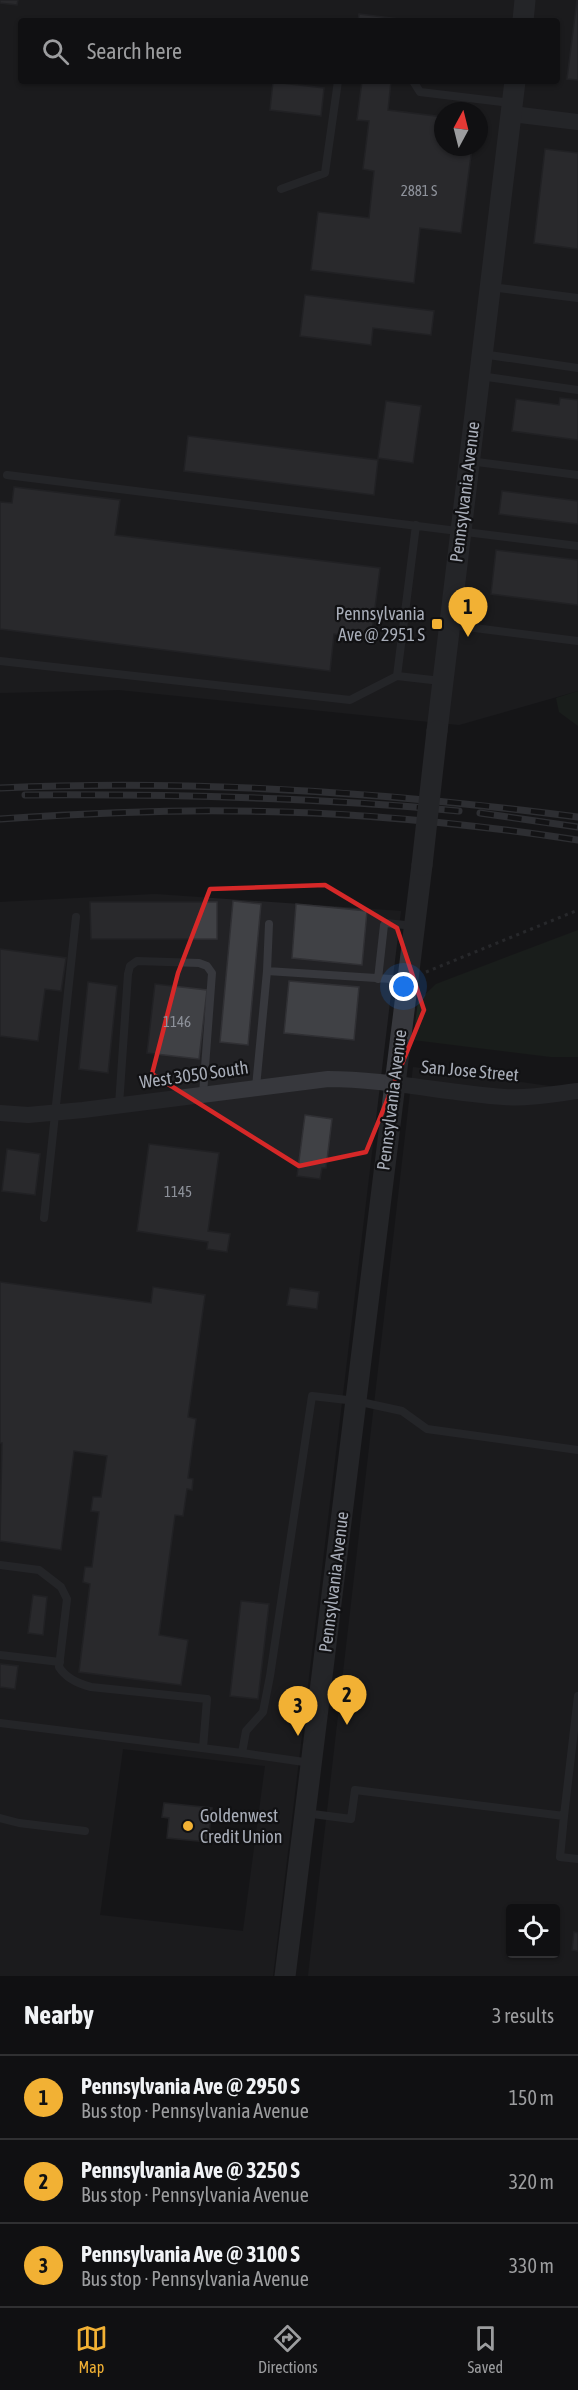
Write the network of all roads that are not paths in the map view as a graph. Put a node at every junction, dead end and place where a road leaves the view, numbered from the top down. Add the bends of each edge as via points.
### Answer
1 (525, 0) edge
2 (523, 18) edge
3 (338, 84) edge
4 (415, 84) edge
5 (515, 84) edge
6 (512, 108) junction
7 (578, 122) edge
8 (281, 189) dead end
9 (491, 287) junction
10 (578, 298) edge
11 (482, 354) junction
12 (578, 368) edge
13 (479, 376) junction
14 (578, 390) edge
15 (469, 461) junction
16 (7, 475) dead end
17 (578, 475) edge
18 (416, 525) junction
19 (460, 530) junction
20 (578, 546) edge
21 (450, 625) junction
22 (578, 641) edge
23 (0, 661) edge
24 (396, 676) junction
25 (443, 682) junction
26 (76, 916) dead end
27 (269, 924) dead end
28 (414, 926) junction
29 (267, 971) junction
30 (378, 979) junction
31 (408, 980) junction
32 (394, 1083) junction
33 (256, 1087) junction
34 (578, 1090) edge
35 (203, 1094) junction
36 (119, 1106) junction
37 (0, 1113) edge
38 (56, 1113) junction
39 (44, 1218) dead end
40 (356, 1401) junction
41 (578, 1450) edge
42 (0, 1565) edge
43 (0, 1655) edge
44 (60, 1662) junction
45 (578, 1696) edge
46 (0, 1723) edge
47 (203, 1748) junction
48 (242, 1753) junction
49 (312, 1763) junction
50 (305, 1813) junction
51 (564, 1816) junction
52 (0, 1818) edge
53 (85, 1831) dead end
54 (578, 1859) edge
55 (285, 1976) edge

1 - 2 street
3 - 8 lane via 325,173
4 - 6 lane via 420,92
5 - 6 street, Pennsylvania Avenue
6 - 7 street
6 - 9 street, Pennsylvania Avenue
9 - 10 lane
9 - 11 street, Pennsylvania Avenue
11 - 12 lane
11 - 13 street, Pennsylvania Avenue
13 - 14 lane
13 - 15 street, Pennsylvania Avenue
15 - 17 lane
15 - 19 street, Pennsylvania Avenue
16 - 18 lane
18 - 19 lane
18 - 24 lane
19 - 20 lane
19 - 21 street, Pennsylvania Avenue
21 - 22 lane
21 - 25 street, Pennsylvania Avenue
23 - 24 lane via 350,700
24 - 25 lane
25 - 28 street, Pennsylvania Avenue, bridge
26 - 38 lane
27 - 29 lane
28 - 30 lane via 384,925
28 - 31 street, Pennsylvania Avenue
29 - 30 lane
29 - 33 lane
30 - 31 lane
31 - 32 street, Pennsylvania Avenue
32 - 33 street, West 3050 South via 328,1079
32 - 34 street, San Jose Street via 505,1097
32 - 40 street, Pennsylvania Avenue
33 - 35 street, West 3050 South
35 - 36 street, West 3050 South
35 - 36 lane via 212,973 199,963 137,962 130,966 128,974
36 - 38 street, West 3050 South
37 - 38 street, West 3050 South
38 - 39 lane
40 - 41 lane via 402,1411 427,1429
40 - 48 lane via 312,1396 263,1712 246,1731
40 - 49 street, Pennsylvania Avenue
42 - 44 lane via 39,1570 61,1587 67,1599
43 - 44 lane
44 - 47 lane via 63,1673 91,1687 207,1699
45 - 51 lane
46 - 47 lane
47 - 48 lane
48 - 49 lane
49 - 50 street, Pennsylvania Avenue
50 - 51 lane via 351,1819 355,1790
50 - 55 street, Pennsylvania Avenue
51 - 54 lane via 560,1857
52 - 53 lane

